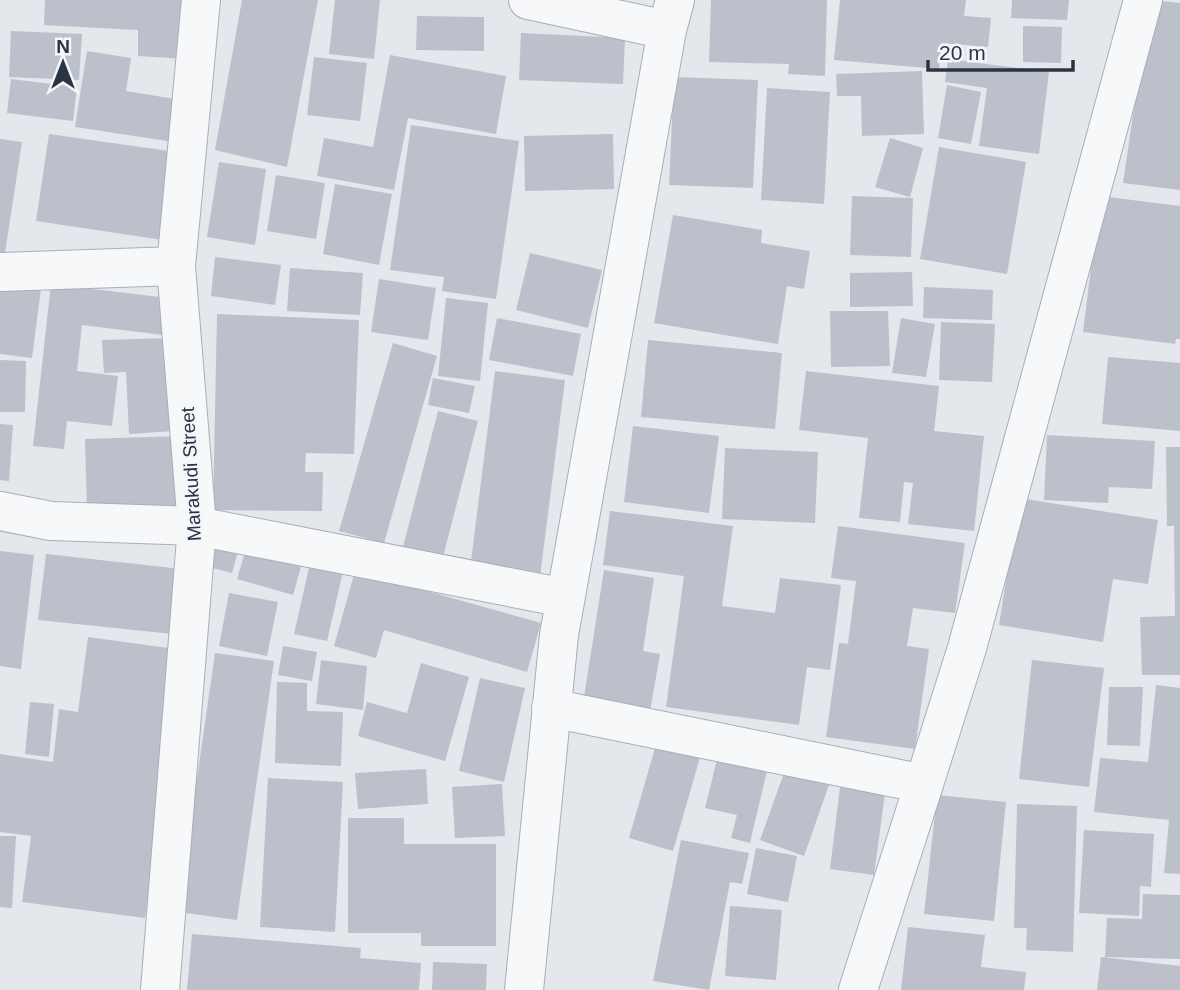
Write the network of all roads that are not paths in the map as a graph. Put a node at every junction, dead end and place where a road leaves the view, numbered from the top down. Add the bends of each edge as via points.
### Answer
1 (201, 0) edge
2 (528, 0) edge
3 (1143, 0) edge
4 (671, 15) edge
5 (176, 265) junction
6 (0, 272) edge
7 (0, 511) edge
8 (197, 526) junction
9 (565, 598) junction
10 (551, 708) junction
11 (924, 784) junction
12 (160, 990) edge
13 (524, 990) edge
14 (858, 990) edge

1 - 5 street, Marakudi Street
2 - 4 street
3 - 11 street via 967,648
4 - 9 street
5 - 6 street
5 - 8 street, Marakudi Street
7 - 8 street via 51,521
8 - 9 street
8 - 12 street, Marakudi Street
9 - 10 street
10 - 11 street
10 - 13 street
11 - 14 street

